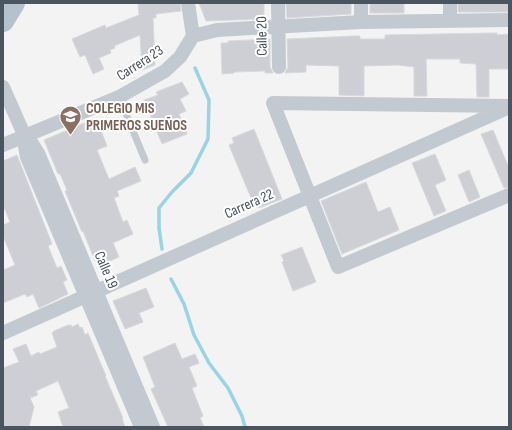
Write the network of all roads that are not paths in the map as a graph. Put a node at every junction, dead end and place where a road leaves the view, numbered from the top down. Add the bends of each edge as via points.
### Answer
1 (14, 3) edge
2 (188, 3) edge
3 (278, 3) edge
4 (361, 3) edge
5 (450, 3) edge
6 (450, 20) junction
7 (509, 20) edge
8 (3, 21) edge
9 (361, 22) junction
10 (279, 27) junction
11 (193, 36) junction
12 (280, 67) dead end
13 (3, 87) edge
14 (119, 97) junction
15 (509, 106) edge
16 (24, 134) junction
17 (3, 145) edge
18 (145, 160) dead end
19 (509, 195) edge
20 (310, 196) junction
21 (91, 294) junction
22 (3, 333) edge
23 (141, 427) edge
24 (153, 427) edge

1 - 8 main road
2 - 11 street
3 - 10 street, Calle 20
4 - 9 street
5 - 6 street
6 - 7 street
6 - 9 street
9 - 10 street
10 - 11 street via 217,30
10 - 12 street, Calle 20
11 - 14 street, Carrera 23 via 180,56 165,71
13 - 16 street, Calle 19
14 - 16 street, Carrera 23
14 - 18 lane
15 - 20 street, Carrera 22
15 - 20 street via 273,103
16 - 17 street, Carrera 23
16 - 21 street, Calle 19 via 27,157
19 - 20 street via 338,266
20 - 21 street, Carrera 22
21 - 22 street, Carrera 22
21 - 23 street, Calle 19
21 - 24 street, Calle 19

